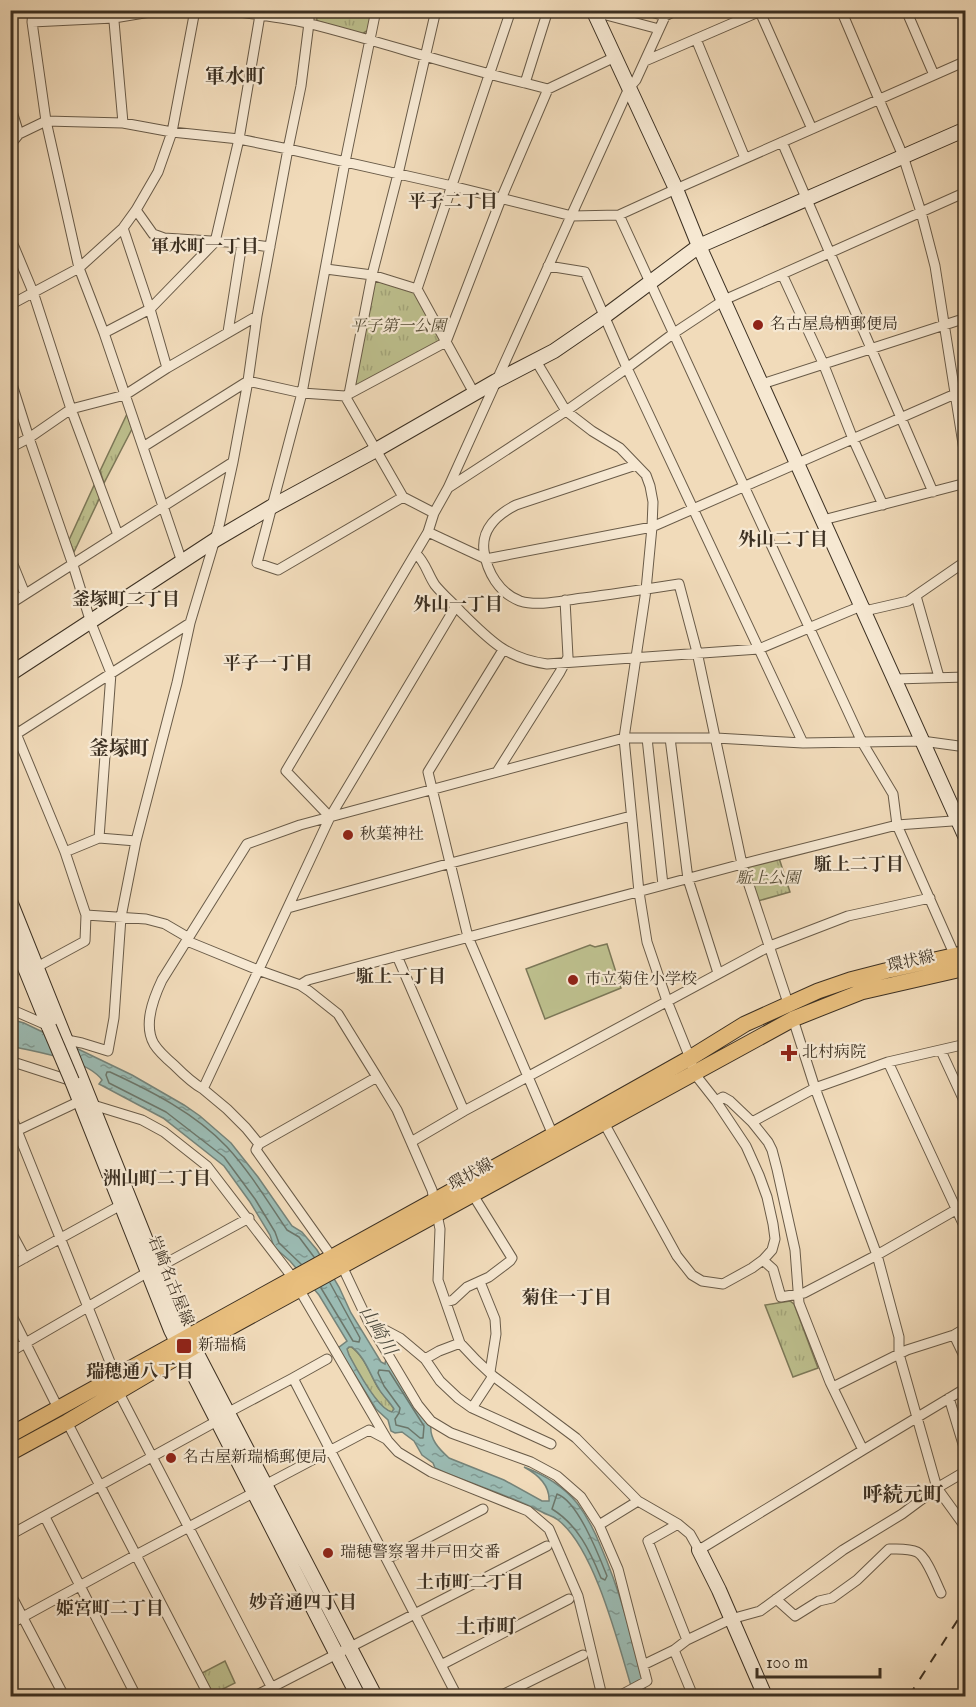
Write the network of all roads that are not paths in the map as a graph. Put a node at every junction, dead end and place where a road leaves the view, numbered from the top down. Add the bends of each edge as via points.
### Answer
1 (33, 10) edge
2 (162, 10) edge
3 (195, 10) edge
4 (228, 10) edge
5 (309, 10) edge
6 (376, 10) edge
7 (436, 10) edge
8 (511, 10) edge
9 (548, 10) edge
10 (645, 10) edge
11 (677, 10) edge
12 (841, 10) edge
13 (906, 10) edge
14 (592, 11) edge
15 (762, 11) edge
16 (259, 13) edge
17 (666, 13) edge
18 (113, 14) edge
19 (32, 22) junction
20 (309, 23) junction
21 (659, 30) junction
22 (696, 39) junction
23 (369, 40) junction
24 (426, 55) junction
25 (615, 57) junction
26 (645, 61) junction
27 (966, 61) edge
28 (489, 74) junction
29 (934, 75) junction
30 (525, 83) junction
31 (548, 88) junction
32 (629, 88) junction
33 (879, 99) junction
34 (10, 105) edge
35 (46, 121) junction
36 (123, 123) junction
37 (812, 129) junction
38 (966, 129) edge
39 (172, 132) junction
40 (19, 134) junction
41 (239, 139) junction
42 (782, 142) junction
43 (10, 145) edge
44 (288, 149) junction
45 (903, 156) junction
46 (745, 158) junction
47 (345, 162) junction
48 (398, 174) junction
49 (452, 186) junction
50 (676, 189) junction
51 (966, 192) edge
52 (501, 199) junction
53 (806, 199) junction
54 (136, 210) junction
55 (921, 212) junction
56 (620, 215) junction
57 (572, 216) junction
58 (123, 228) junction
59 (10, 237) edge
60 (215, 242) junction
61 (242, 243) junction
62 (699, 246) junction
63 (270, 247) junction
64 (830, 254) junction
65 (548, 266) junction
66 (80, 268) junction
67 (326, 268) junction
68 (782, 274) junction
69 (372, 275) junction
70 (649, 282) junction
71 (417, 289) junction
72 (33, 292) junction
73 (724, 300) junction
74 (10, 305) edge
75 (150, 309) junction
76 (257, 316) junction
77 (605, 316) junction
78 (966, 318) edge
79 (944, 324) junction
80 (228, 332) junction
81 (104, 333) junction
82 (674, 333) junction
83 (446, 342) junction
84 (871, 348) junction
85 (536, 361) junction
86 (823, 363) junction
87 (167, 368) junction
88 (627, 368) junction
89 (10, 378) edge
90 (248, 381) junction
91 (496, 381) junction
92 (762, 384) junction
93 (966, 392) edge
94 (302, 393) junction
95 (474, 393) junction
96 (955, 394) junction
97 (125, 395) junction
98 (347, 395) junction
99 (71, 409) junction
100 (566, 411) junction
101 (901, 418) junction
102 (29, 438) junction
103 (853, 439) junction
104 (143, 447) junction
105 (10, 448) edge
106 (376, 450) junction
107 (233, 462) junction
108 (797, 463) junction
109 (966, 464) edge
110 (636, 465) junction
111 (966, 483) edge
112 (744, 486) junction
113 (448, 488) junction
114 (933, 492) junction
115 (403, 497) junction
116 (883, 505) junction
117 (164, 506) junction
118 (271, 507) junction
119 (693, 509) junction
120 (434, 513) junction
121 (823, 520) junction
122 (652, 527) junction
123 (428, 532) junction
124 (118, 535) junction
125 (215, 540) junction
126 (416, 554) junction
127 (10, 557) edge
128 (486, 560) junction
129 (966, 561) edge
130 (182, 562) junction
131 (73, 565) junction
132 (646, 590) junction
133 (25, 594) junction
134 (916, 596) junction
135 (565, 600) junction
136 (10, 604) edge
137 (456, 606) junction
138 (861, 606) junction
139 (91, 622) junction
140 (190, 623) junction
141 (809, 628) junction
142 (759, 649) junction
143 (503, 650) junction
144 (697, 652) junction
145 (636, 658) junction
146 (565, 663) junction
147 (111, 673) junction
148 (10, 675) edge
149 (939, 677) junction
150 (966, 677) edge
151 (894, 679) junction
152 (10, 718) edge
153 (14, 736) edge
154 (624, 738) junction
155 (647, 738) junction
156 (670, 738) junction
157 (716, 738) junction
158 (922, 741) junction
159 (803, 742) junction
160 (862, 742) junction
161 (966, 747) edge
162 (497, 772) junction
163 (433, 789) junction
164 (631, 816) junction
165 (330, 817) junction
166 (961, 820) edge
167 (897, 825) junction
168 (99, 838) junction
169 (966, 838) edge
170 (136, 841) junction
171 (65, 852) junction
172 (451, 863) junction
173 (742, 864) junction
174 (688, 879) junction
175 (663, 885) junction
176 (639, 892) junction
177 (930, 898) junction
178 (10, 901) edge
179 (288, 908) junction
180 (86, 915) junction
181 (121, 917) junction
182 (10, 931) edge
183 (468, 938) junction
184 (188, 939) junction
185 (770, 946) junction
186 (397, 956) junction
187 (962, 965) edge
188 (37, 967) junction
189 (258, 970) junction
190 (718, 973) junction
191 (300, 986) junction
192 (667, 1001) junction
193 (788, 1004) junction
194 (10, 1009) edge
195 (793, 1019) junction
196 (49, 1026) junction
197 (67, 1040) junction
198 (966, 1044) edge
199 (941, 1051) junction
200 (690, 1058) junction
201 (10, 1061) edge
202 (888, 1062) junction
203 (694, 1073) junction
204 (529, 1076) junction
205 (378, 1077) junction
206 (72, 1081) junction
207 (816, 1088) junction
208 (203, 1089) junction
209 (716, 1101) junction
210 (86, 1103) junction
211 (966, 1105) edge
212 (464, 1111) junction
213 (10, 1113) edge
214 (752, 1122) junction
215 (604, 1123) junction
216 (14, 1132) edge
217 (553, 1135) junction
218 (411, 1142) junction
219 (259, 1144) junction
220 (473, 1195) junction
221 (966, 1204) edge
222 (121, 1205) junction
223 (435, 1208) junction
224 (956, 1210) junction
225 (249, 1218) junction
226 (10, 1230) edge
227 (966, 1230) edge
228 (61, 1238) junction
229 (877, 1255) junction
230 (25, 1258) junction
231 (763, 1260) junction
232 (336, 1264) junction
233 (10, 1266) edge
234 (153, 1270) junction
235 (480, 1282) junction
236 (298, 1283) junction
237 (798, 1295) junction
238 (446, 1302) junction
239 (88, 1307) junction
240 (10, 1312) edge
241 (368, 1321) junction
242 (966, 1328) edge
243 (954, 1335) junction
244 (27, 1343) junction
245 (459, 1343) junction
246 (186, 1345) junction
247 (10, 1352) edge
248 (899, 1354) junction
249 (327, 1359) dead end
250 (425, 1359) junction
251 (966, 1360) edge
252 (492, 1374) junction
253 (293, 1378) junction
254 (117, 1384) junction
255 (833, 1387) junction
256 (966, 1388) edge
257 (949, 1398) junction
258 (58, 1408) junction
259 (472, 1408) junction
260 (222, 1417) junction
261 (917, 1418) junction
262 (67, 1422) junction
263 (10, 1435) edge
264 (388, 1441) junction
265 (551, 1444) dead end
266 (330, 1450) junction
267 (863, 1450) junction
268 (10, 1453) edge
269 (966, 1454) edge
270 (152, 1456) junction
271 (966, 1471) edge
272 (100, 1485) junction
273 (937, 1488) junction
274 (259, 1489) junction
275 (638, 1501) junction
276 (483, 1509) dead end
277 (45, 1517) junction
278 (678, 1524) junction
279 (599, 1525) junction
280 (188, 1527) junction
281 (966, 1528) edge
282 (10, 1535) edge
283 (547, 1546) dead end
284 (699, 1550) junction
285 (136, 1555) junction
286 (387, 1559) junction
287 (79, 1586) junction
288 (10, 1593) edge
289 (941, 1593) dead end
290 (569, 1599) dead end
291 (776, 1599) junction
292 (415, 1614) junction
293 (23, 1617) junction
294 (731, 1619) junction
295 (10, 1624) edge
296 (687, 1640) junction
297 (349, 1648) junction
298 (674, 1650) junction
299 (336, 1655) junction
300 (583, 1655) dead end
301 (441, 1665) junction
302 (643, 1665) junction
303 (274, 1692) edge
304 (64, 1696) edge
305 (136, 1696) edge
306 (209, 1696) edge
307 (255, 1696) edge
308 (357, 1696) edge
309 (375, 1696) edge
310 (457, 1696) edge
311 (500, 1696) edge
312 (602, 1696) edge
313 (619, 1696) edge
314 (693, 1696) edge
315 (765, 1696) edge

1 - 19 street
2 - 18 street
3 - 39 street
4 - 16 street
5 - 20 street
6 - 23 street
7 - 24 street
8 - 28 street
9 - 30 street
10 - 17 street
11 - 17 street
12 - 33 street
13 - 29 street
14 - 21 street
14 - 25 street
15 - 22 street
15 - 37 street
16 - 20 street
16 - 41 street
17 - 21 street
18 - 19 street
18 - 36 street
19 - 35 street
20 - 23 street
20 - 44 street
21 - 26 street
22 - 26 street
22 - 46 street
23 - 24 street
23 - 47 street
24 - 28 street
24 - 48 street
25 - 31 street
25 - 32 street
26 - 32 street
27 - 29 street
28 - 30 street
28 - 49 street
29 - 33 street
30 - 31 street
31 - 52 street
32 - 50 street
32 - 57 street
33 - 37 street
33 - 45 street
34 - 40 street
35 - 36 street
35 - 40 street
35 - 66 street
36 - 39 street
37 - 42 street
38 - 45 street
39 - 41 street
39 - 54 street via 158,172
40 - 43 street
41 - 44 street
41 - 60 street
42 - 46 street
42 - 53 street
44 - 47 street
44 - 63 street
45 - 53 street
45 - 55 street
46 - 50 street
47 - 48 street
47 - 67 street
48 - 49 street
48 - 69 street
49 - 52 street
49 - 71 street
50 - 56 street
50 - 62 street
51 - 55 street
52 - 57 street
52 - 83 street
53 - 62 street
53 - 64 street
54 - 58 street
54 - 60 street via 153,234
55 - 64 street
55 - 79 street
56 - 57 street
56 - 70 street
57 - 65 street
58 - 66 street
58 - 75 street
59 - 72 street
60 - 61 street
60 - 75 street
61 - 63 street
61 - 80 street
62 - 70 street
62 - 73 street
63 - 76 street
64 - 68 street
64 - 84 street
65 - 77 street via 585,272
65 - 91 street
66 - 72 street
66 - 81 street
67 - 69 street
67 - 94 street
68 - 73 street
68 - 86 street
69 - 71 street
69 - 98 street
70 - 77 street
70 - 82 street
71 - 83 street
72 - 74 street
72 - 99 street
73 - 82 street
73 - 92 street
75 - 81 street
75 - 87 street
76 - 80 street
76 - 90 street
77 - 85 street
77 - 88 street
78 - 79 street
79 - 84 street
79 - 96 street
80 - 87 street
81 - 97 street
82 - 88 street
82 - 112 street
83 - 95 street
83 - 98 street
84 - 86 street
84 - 101 street
85 - 91 street
85 - 100 street
86 - 92 street
86 - 103 street
87 - 97 street
88 - 100 street
88 - 119 street
89 - 102 street
90 - 94 street
90 - 104 street
90 - 107 street
91 - 95 street
91 - 113 street
92 - 108 street
93 - 96 street
94 - 98 street
94 - 118 street
95 - 106 street
96 - 101 street
96 - 109 street
97 - 99 street
97 - 104 street
98 - 106 street
99 - 102 street
99 - 124 street
100 - 110 street via 620,448
100 - 113 street
101 - 103 street
101 - 114 street
102 - 105 street
102 - 131 street
103 - 108 street
103 - 116 street
104 - 117 street
106 - 115 street
106 - 118 street
107 - 117 street
107 - 125 street
108 - 112 street
108 - 121 street
110 - 122 street via 650,486
110 - 128 street via 504,512 495,519 484,539
111 - 114 street
112 - 119 street
112 - 141 street
113 - 120 street
114 - 116 street
115 - 118 street via 278,570 257,563
115 - 120 street
116 - 121 street
117 - 124 street
117 - 130 street
118 - 125 street
119 - 122 street
119 - 142 street
120 - 123 street
121 - 138 street
122 - 128 street
122 - 132 street
123 - 126 street
123 - 128 street
124 - 131 street
125 - 130 street
125 - 140 street
126 - 137 street via 435,584
126 - 165 street via 286,771
127 - 133 street
128 - 135 street via 494,580 519,601
129 - 134 street
130 - 139 street
131 - 133 street
131 - 139 street
132 - 135 street
132 - 144 street via 679,584
132 - 145 street
133 - 136 street
134 - 138 street via 869,610
134 - 149 street
135 - 146 street
137 - 143 street
137 - 165 street
138 - 141 street
138 - 151 street
139 - 147 street
139 - 148 street
140 - 147 street
140 - 170 street
141 - 142 street
141 - 160 street
142 - 144 street
142 - 159 street
143 - 146 street via 533,662
143 - 163 street via 428,772
144 - 145 street
144 - 157 street
145 - 146 street
145 - 154 street
146 - 162 street
147 - 153 street
147 - 168 street
149 - 150 street
149 - 151 street
151 - 158 street
152 - 153 street
153 - 171 street
154 - 155 street
154 - 162 street
154 - 164 street
155 - 156 street
155 - 175 street
156 - 157 street
156 - 174 street
157 - 159 street
157 - 173 street
158 - 160 street
158 - 161 street
158 - 166 street
159 - 160 street
160 - 167 street via 893,794
162 - 163 street
163 - 165 street
163 - 172 street
164 - 172 street
164 - 176 street
165 - 179 street
165 - 184 street via 247,844
166 - 167 street
166 - 169 street
167 - 173 street
167 - 177 street
168 - 170 street
168 - 171 street
170 - 181 street
171 - 180 street
172 - 179 street
172 - 183 street
173 - 174 street
173 - 185 street
174 - 175 street
174 - 190 street
175 - 176 street
176 - 183 street
176 - 192 street via 647,942
177 - 185 street via 848,916
177 - 187 street
178 - 188 street, 岩崎名古屋線
179 - 189 street
180 - 181 street
180 - 188 street via 85,941
181 - 184 street via 165,924
181 - 197 street via 108,1051
182 - 196 street, 岩崎名古屋線
183 - 186 street
183 - 204 street
184 - 189 street
184 - 208 street via 155,995 150,1029 155,1046
185 - 190 street
185 - 193 street
186 - 191 street via 308,980
186 - 212 street
187 - 193 main road, 環状線 via 885,971
187 - 195 main road, 環状線 via 861,992
188 - 197 street, 岩崎名古屋線
189 - 191 street
189 - 208 street
190 - 192 street
191 - 205 street via 338,1014
192 - 200 street
192 - 204 street
193 - 200 main road, 環状線 via 745,1024
194 - 196 street
195 - 203 main road, 環状線
195 - 207 street
196 - 206 street, 岩崎名古屋線, bridge
197 - 210 street, 岩崎名古屋線
198 - 199 street
199 - 202 street
199 - 211 street
200 - 203 street
200 - 217 main road, 環状線
201 - 206 street
202 - 207 street
202 - 224 street
203 - 209 street
203 - 215 main road, 環状線
204 - 212 street
204 - 217 street
205 - 218 street
205 - 219 street
206 - 210 street, 岩崎名古屋線
207 - 214 street
207 - 229 street
208 - 219 street
209 - 214 street via 723,1097 730,1101
209 - 231 street via 746,1146 767,1197 775,1239
210 - 216 street
210 - 222 street, 岩崎名古屋線
210 - 225 street via 142,1120 164,1132 207,1166
210 - 234 street, 岩崎名古屋線
212 - 218 street
213 - 216 street
214 - 237 street via 772,1150 795,1250
215 - 220 main road, 環状線
215 - 231 street via 677,1256 692,1275 723,1284
216 - 228 street
217 - 223 main road, 環状線
218 - 223 street via 432,1190
219 - 232 street via 256,1150
220 - 223 main road, 環状線
220 - 235 street via 512,1258
221 - 224 street
222 - 228 street
222 - 234 street, 岩崎名古屋線
223 - 232 main road, 環状線
223 - 238 street via 440,1229 438,1280
224 - 227 street
224 - 229 street
225 - 234 street
225 - 236 street
226 - 230 street
228 - 230 street
228 - 239 street
229 - 237 street
229 - 248 street via 899,1337
230 - 233 street
231 - 237 street via 772,1269 781,1297
232 - 236 main road, 環状線
232 - 241 street
234 - 239 street
234 - 246 street, 岩崎名古屋線
235 - 238 street
235 - 252 street via 495,1319
236 - 246 main road, 環状線
236 - 264 street
237 - 255 street
238 - 245 street
239 - 244 street
239 - 254 street
240 - 244 street
241 - 250 street via 400,1338
241 - 279 street via 431,1421 451,1433 531,1461 557,1476 580,1497
242 - 243 street
243 - 248 street
243 - 251 street
244 - 247 street
244 - 258 street
245 - 250 street
245 - 252 street
246 - 254 main road, 環状線
246 - 260 street, 岩崎名古屋線
248 - 255 street
248 - 261 street
249 - 253 street
250 - 259 street via 440,1381
252 - 259 street
252 - 275 street via 576,1438
253 - 260 street
253 - 266 street
254 - 258 main road, 環状線
254 - 262 main road, 環状線
254 - 270 street
255 - 267 street
256 - 257 street
257 - 261 street
257 - 269 street
258 - 263 main road, 環状線
259 - 265 street
260 - 270 street
260 - 274 street
261 - 267 street
261 - 273 street
262 - 268 main road, 環状線
262 - 272 street
264 - 266 street via 369,1430
264 - 312 street via 431,1473 528,1510 549,1529 578,1596
266 - 274 street
266 - 286 street
267 - 284 street
270 - 272 street
270 - 280 street
271 - 273 street
272 - 277 street
272 - 285 street
273 - 281 street
273 - 291 street
274 - 280 street
274 - 297 street
274 - 299 street
275 - 278 street
275 - 279 street
276 - 286 street
277 - 282 street
277 - 287 street
278 - 284 street via 690,1534
278 - 296 street via 648,1541
279 - 302 street via 621,1578
280 - 285 street
280 - 303 street
283 - 292 street
284 - 294 street
285 - 287 street
285 - 306 street
286 - 292 street
287 - 293 street
287 - 305 street
288 - 293 street
289 - 291 street via 924,1558 917,1552 889,1549 842,1591 795,1616
290 - 301 street
291 - 294 street via 760,1611
292 - 297 street
292 - 301 street
293 - 295 street
293 - 304 street
294 - 296 street
294 - 315 street
296 - 298 street
297 - 299 street
297 - 309 street
298 - 302 street
298 - 314 street
299 - 303 street
299 - 308 street
300 - 311 street
301 - 310 street
302 - 313 street via 647,1681
303 - 307 street

